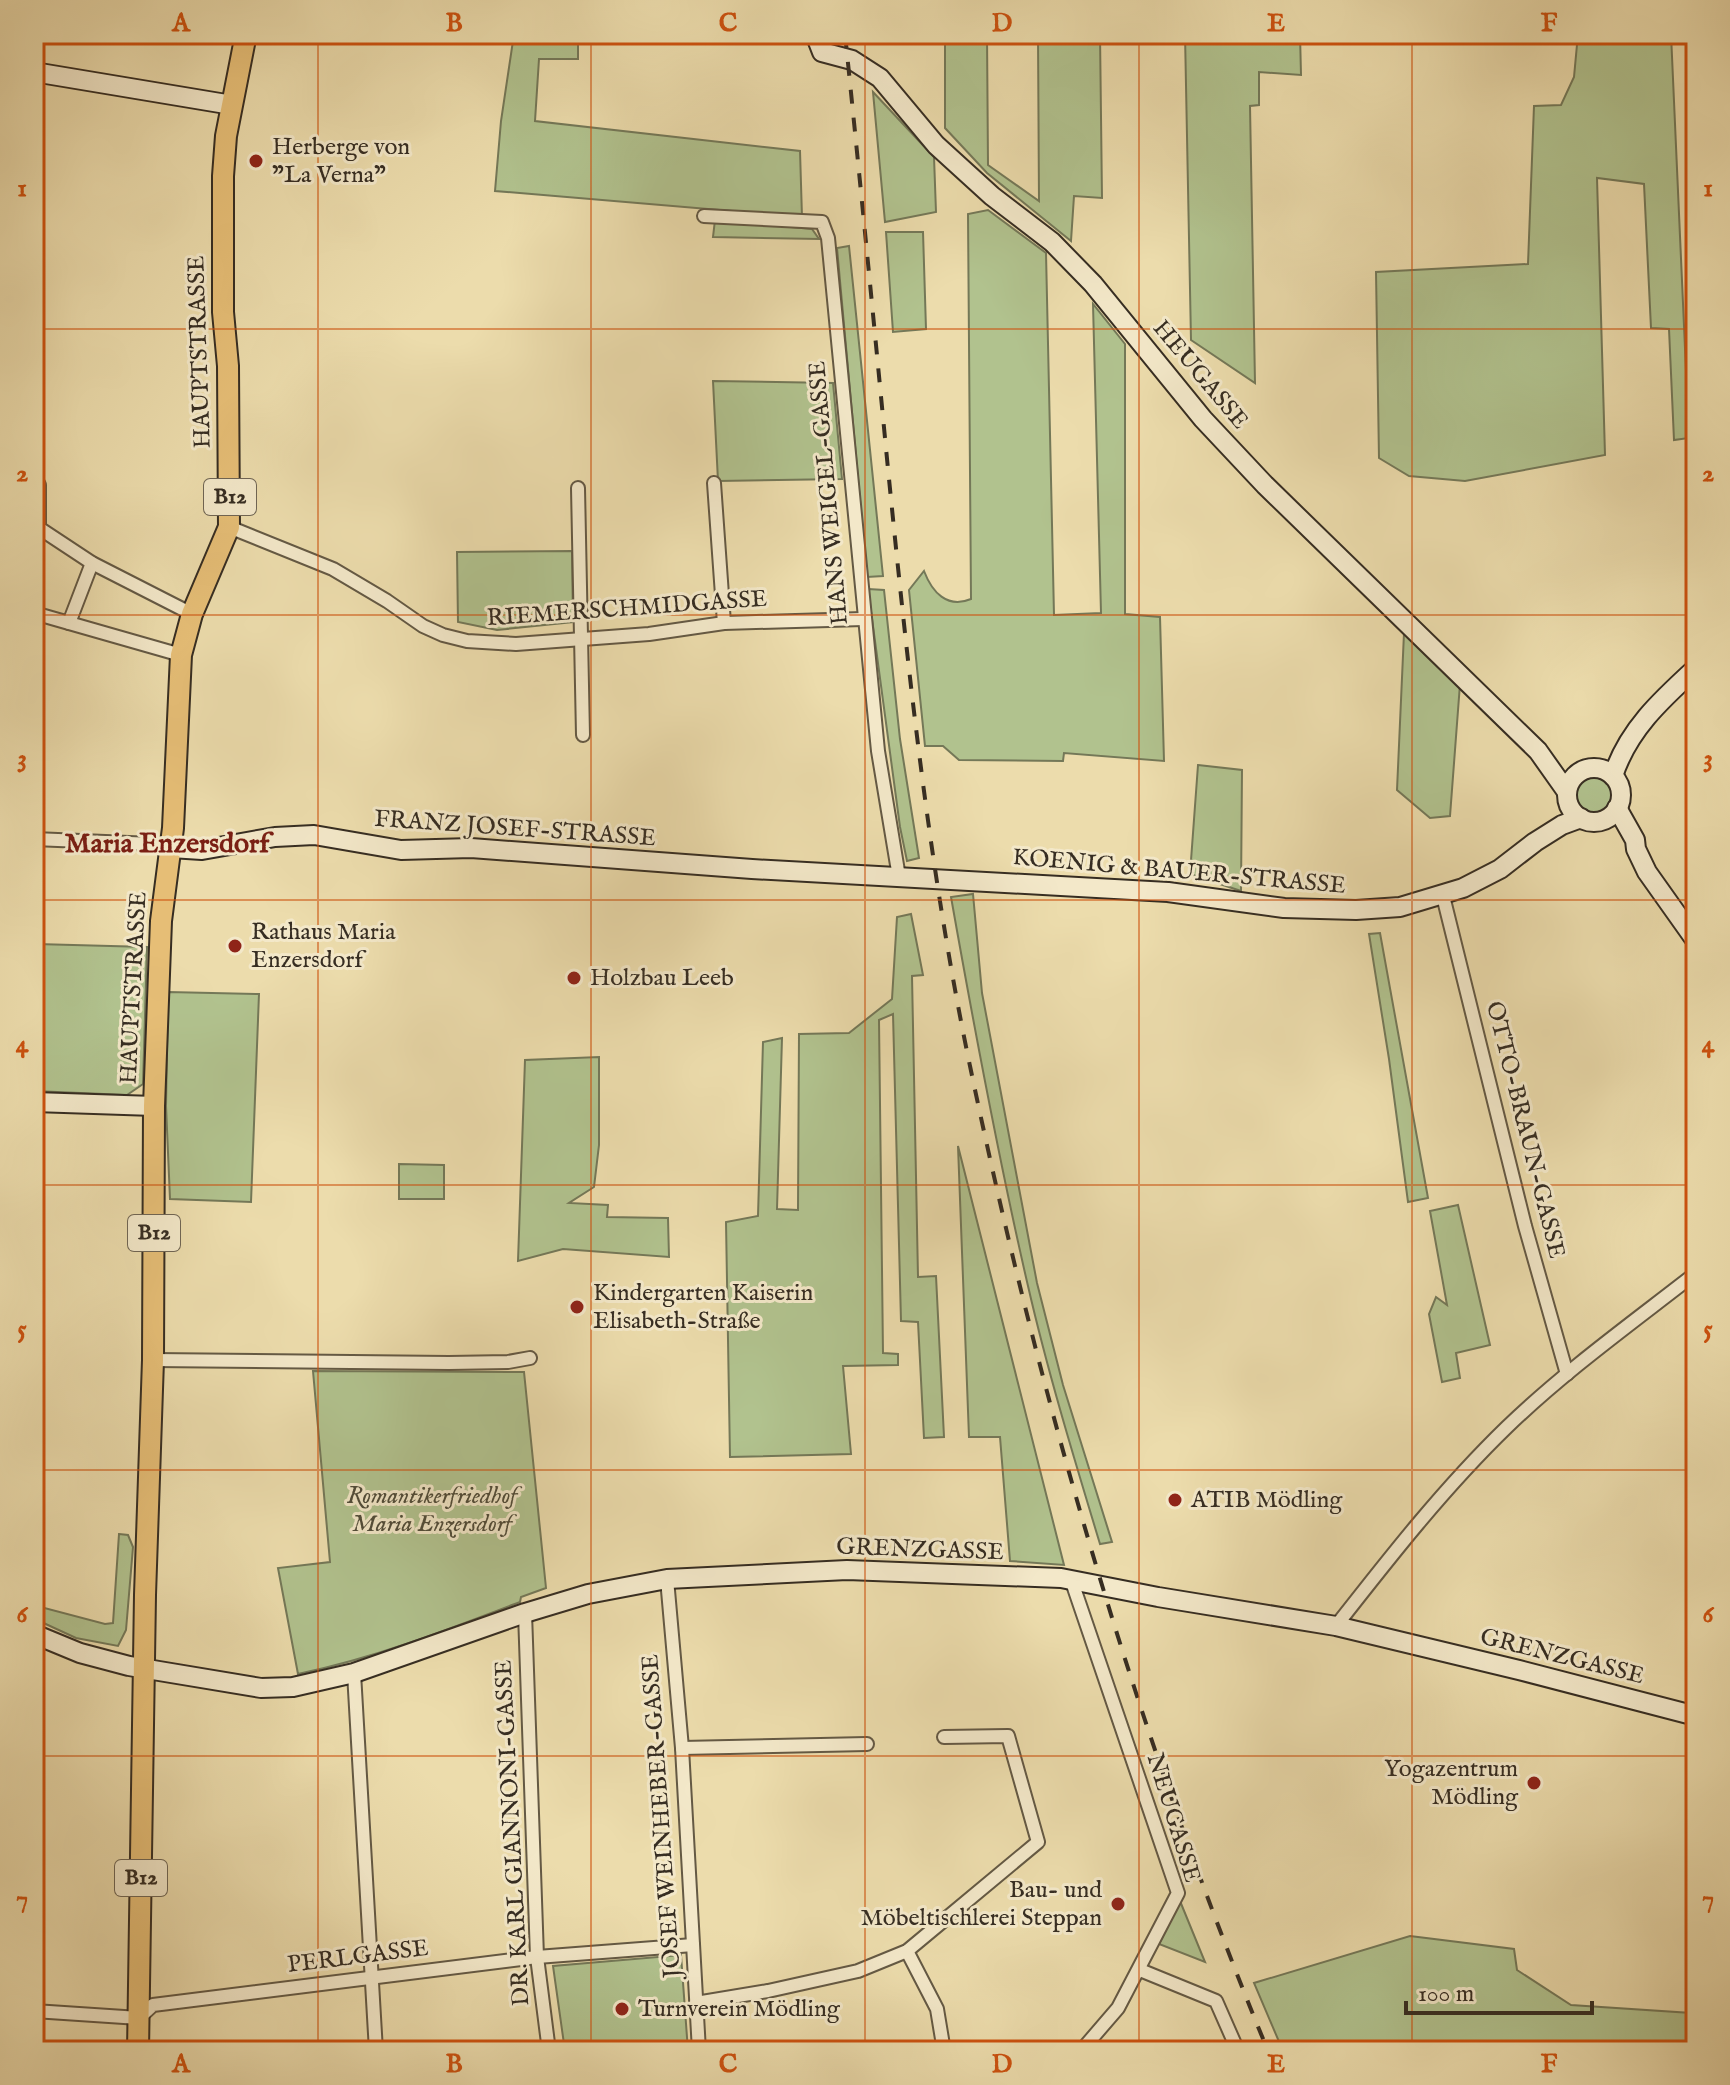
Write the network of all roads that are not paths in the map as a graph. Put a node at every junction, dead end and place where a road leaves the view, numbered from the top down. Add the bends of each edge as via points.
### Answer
1 (246, 34) edge
2 (815, 34) edge
3 (34, 72) edge
4 (232, 105) junction
5 (704, 216) dead end
6 (34, 475) edge
7 (714, 483) dead end
8 (578, 488) dead end
9 (229, 527) junction
10 (39, 528) junction
11 (34, 556) edge
12 (92, 563) junction
13 (34, 613) edge
14 (192, 614) junction
15 (863, 619) junction
16 (69, 623) junction
17 (724, 623) junction
18 (580, 638) junction
19 (181, 655) junction
20 (1696, 668) edge
21 (583, 735) dead end
22 (1629, 738) junction
23 (1547, 761) junction
24 (1585, 771) junction
25 (1613, 776) junction
26 (1567, 796) junction
27 (1611, 814) junction
28 (1581, 818) junction
29 (34, 839) edge
30 (1535, 842) junction
31 (171, 848) junction
32 (899, 877) junction
33 (1443, 896) junction
34 (1696, 941) edge
35 (34, 1102) edge
36 (154, 1106) junction
37 (1696, 1273) edge
38 (530, 1358) dead end
39 (153, 1360) junction
40 (1567, 1374) junction
41 (667, 1579) junction
42 (1071, 1579) junction
43 (525, 1613) junction
44 (1336, 1626) junction
45 (34, 1634) edge
46 (144, 1669) junction
47 (354, 1673) junction
48 (1696, 1716) edge
49 (944, 1737) dead end
50 (867, 1744) dead end
51 (682, 1748) junction
52 (693, 1945) junction
53 (907, 1951) junction
54 (537, 1957) junction
55 (1140, 1970) junction
56 (372, 1978) junction
57 (696, 2003) junction
58 (34, 2011) edge
59 (139, 2018) junction
60 (138, 2051) edge
61 (376, 2051) edge
62 (549, 2051) edge
63 (699, 2051) edge
64 (944, 2051) edge
65 (1081, 2051) edge
66 (1238, 2051) edge

1 - 4 main road, HAUPTSTRASSE / B12
2 - 23 street, HEUGASSE via 822,52 852,60 880,78 936,145 1052,242 1265,485
3 - 4 street
4 - 9 main road, HAUPTSTRASSE / B12 via 222,218
5 - 15 street, HANS WEIGEL-GASSE via 822,222
6 - 10 street via 39,485
7 - 17 street
8 - 18 street
9 - 14 main road, HAUPTSTRASSE / B12
9 - 18 street, RIEMERSCHMIDGASSE via 333,569 443,635 516,644
10 - 11 street
10 - 12 street
12 - 14 street
12 - 16 street
13 - 16 street
14 - 19 main road, HAUPTSTRASSE / B12
15 - 17 street, RIEMERSCHMIDGASSE
15 - 32 street, HANS WEIGEL-GASSE
16 - 19 street
17 - 18 street, RIEMERSCHMIDGASSE
18 - 21 street
19 - 31 main road, HAUPTSTRASSE / B12
20 - 22 street
22 - 24 street
22 - 25 street
23 - 24 street, HEUGASSE
23 - 26 street, HEUGASSE
24 - 25 street
24 - 26 street via 1570,781
25 - 27 street via 1621,791
26 - 28 street
26 - 30 street, KOENIG & BAUER-STRASSE
27 - 28 street via 1592,822
27 - 34 street via 1635,840 1647,872
28 - 30 street, KOENIG & BAUER-STRASSE
29 - 31 street, FRANZ JOSEF-STRASSE
30 - 33 street, KOENIG & BAUER-STRASSE via 1500,869
31 - 32 street, FRANZ JOSEF-STRASSE via 202,850 314,835 401,850 471,848
31 - 36 main road, HAUPTSTRASSE / B12 via 161,921
32 - 33 street, KOENIG & BAUER-STRASSE via 1168,892 1319,910 1400,907
33 - 40 street, OTTO-BRAUN-GASSE
35 - 36 street
36 - 39 main road, HAUPTSTRASSE / B12
37 - 40 street
38 - 39 street via 449,1363
39 - 46 main road, HAUPTSTRASSE / B12
40 - 44 street via 1479,1456
41 - 42 street, GRENZGASSE via 847,1570
41 - 43 street, GRENZGASSE
41 - 51 street, JOSEF WEINHEBER-GASSE
42 - 44 street, GRENZGASSE
42 - 55 street, NEUGASSE via 1178,1893
43 - 47 street, GRENZGASSE
43 - 54 street, DR. KARL GIANNONI-GASSE
44 - 48 street, GRENZGASSE
45 - 46 street, GRENZGASSE via 80,1653
46 - 47 street, GRENZGASSE via 261,1688 293,1687
46 - 59 main road, B12
47 - 56 street
49 - 53 street via 1008,1736 1038,1842
50 - 51 street
51 - 52 street, JOSEF WEINHEBER-GASSE
52 - 54 street, PERLGASSE
52 - 57 street, JOSEF WEINHEBER-GASSE
53 - 57 street via 858,1971
53 - 64 street via 937,2009
54 - 56 street, PERLGASSE
54 - 62 street, DR. KARL GIANNONI-GASSE
55 - 65 street, NEUGASSE via 1118,2008
55 - 66 street via 1216,2001
56 - 59 street, PERLGASSE via 153,2005
56 - 61 street
57 - 63 street, JOSEF WEINHEBER-GASSE
58 - 59 street, PERLGASSE
59 - 60 main road, B12

